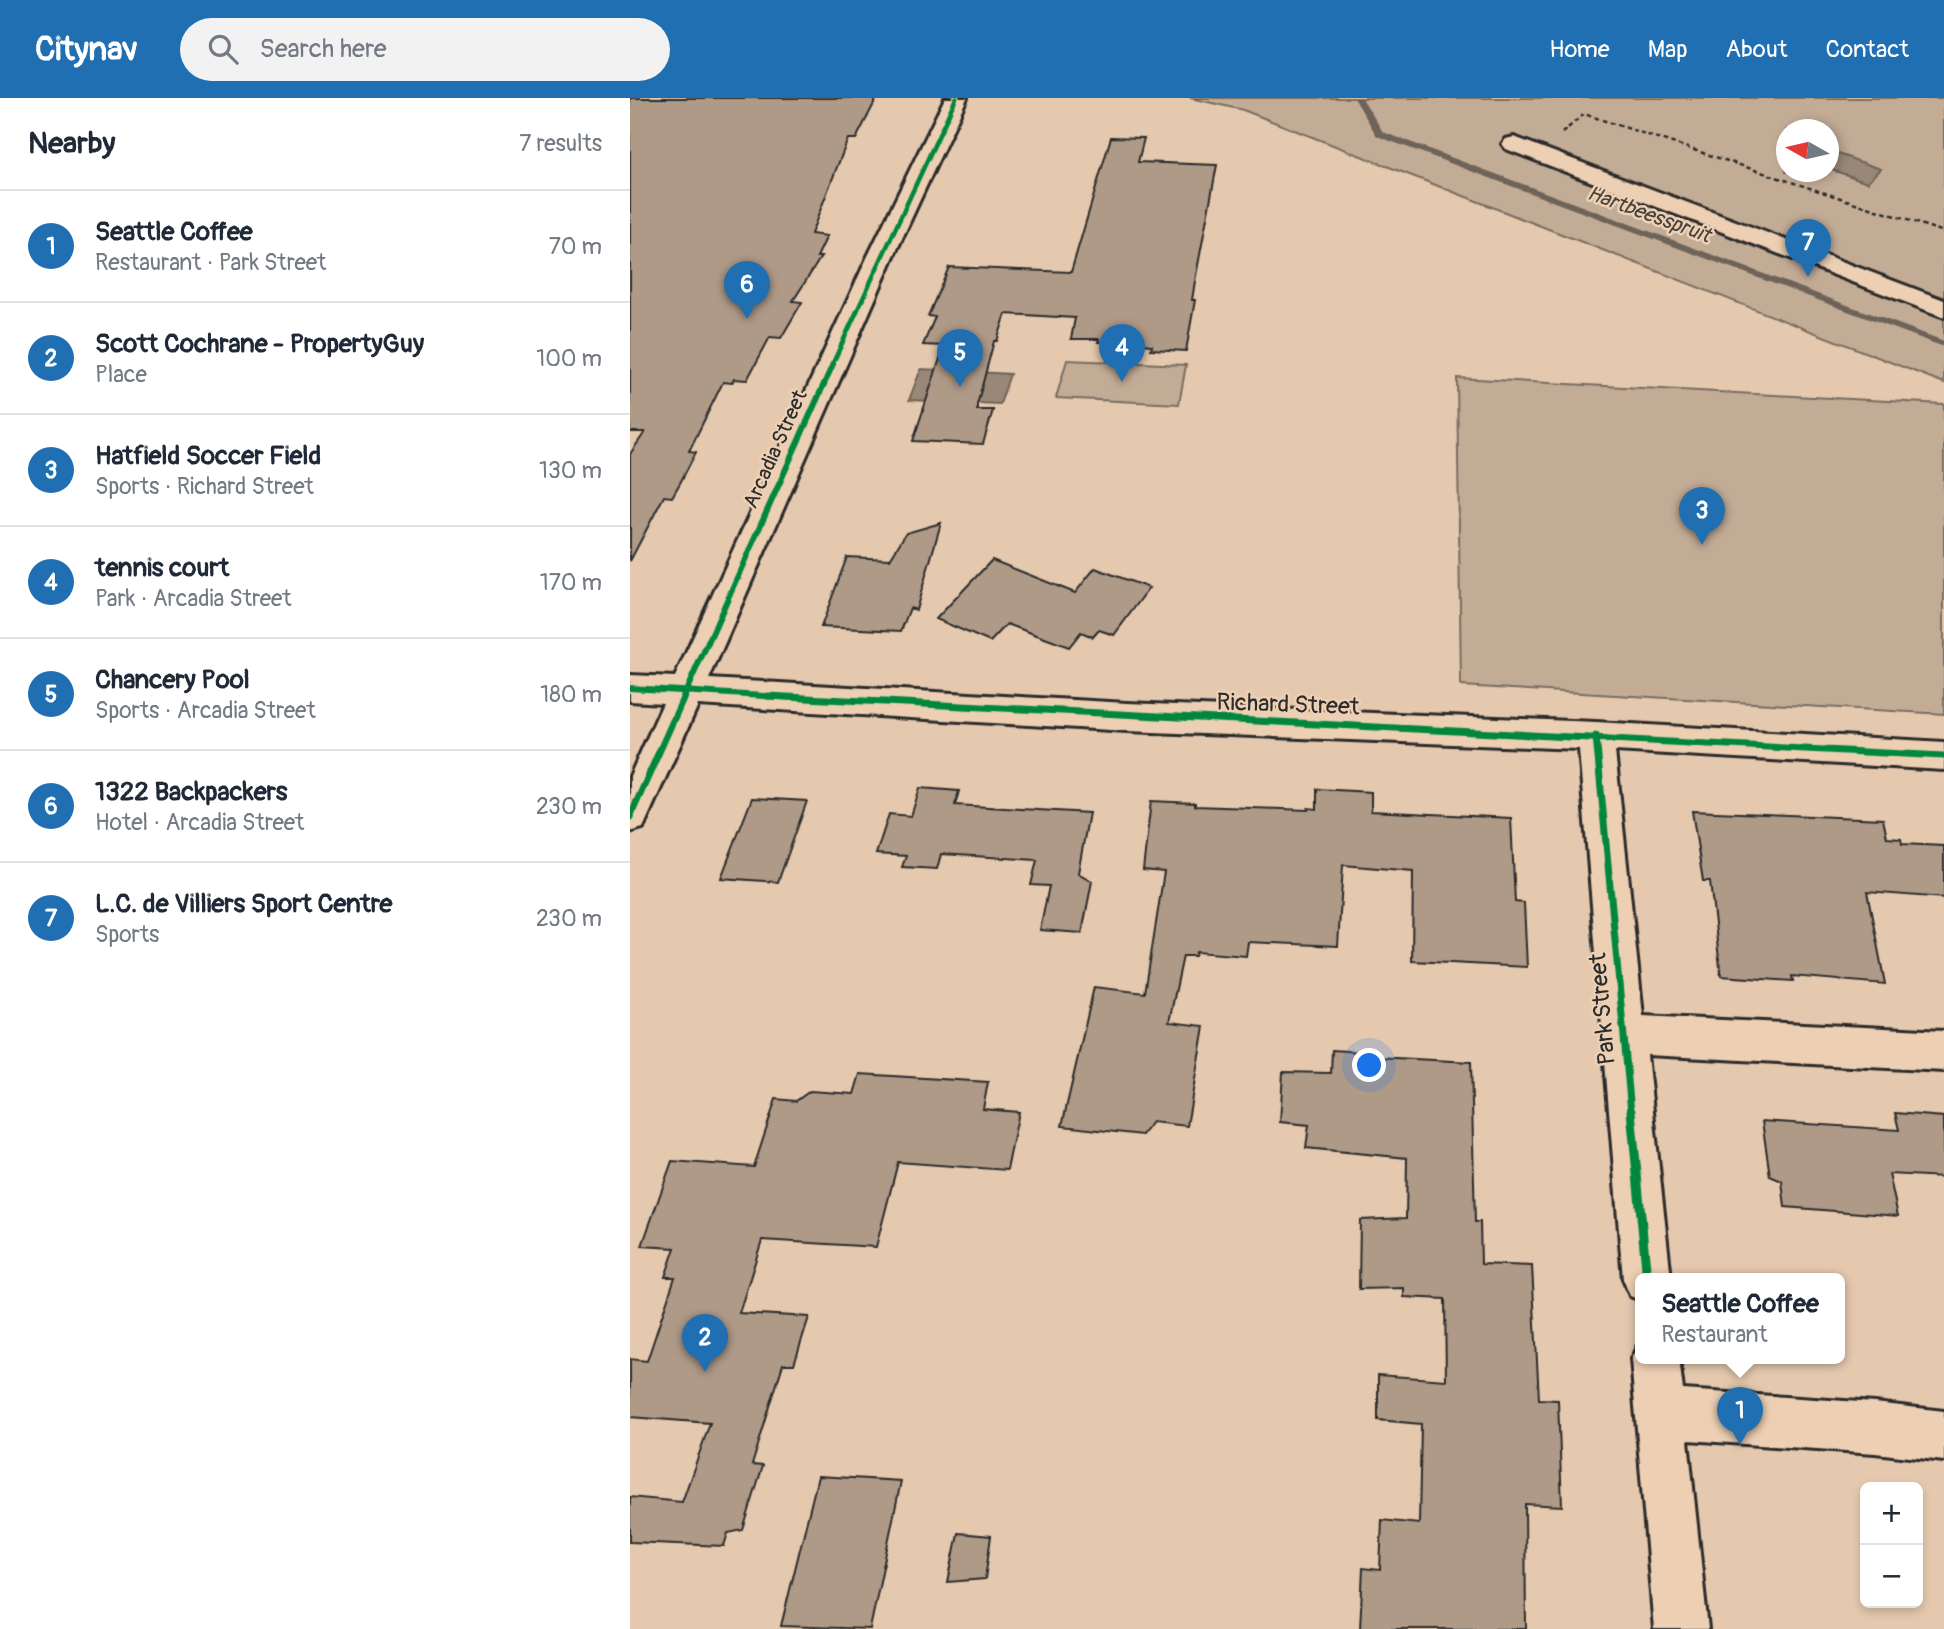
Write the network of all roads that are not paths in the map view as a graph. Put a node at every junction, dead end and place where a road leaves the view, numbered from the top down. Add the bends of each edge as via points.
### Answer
1 (956, 98) edge
2 (1514, 144) dead end
3 (1944, 309) edge
4 (630, 688) edge
5 (686, 691) junction
6 (1596, 736) junction
7 (1944, 755) edge
8 (630, 817) edge
9 (1624, 1034) junction
10 (1944, 1051) edge
11 (1646, 1273) edge
12 (1655, 1364) edge
13 (1660, 1413) junction
14 (1944, 1436) edge
15 (1681, 1629) edge

1 - 5 street, Arcadia Street
2 - 3 street
4 - 5 street, Richard Street
5 - 6 street, Richard Street
5 - 8 street, Arcadia Street
6 - 7 street, Richard Street
6 - 9 street, Park Street
9 - 10 street
9 - 11 street, Park Street
12 - 13 street
13 - 14 street
13 - 15 street

